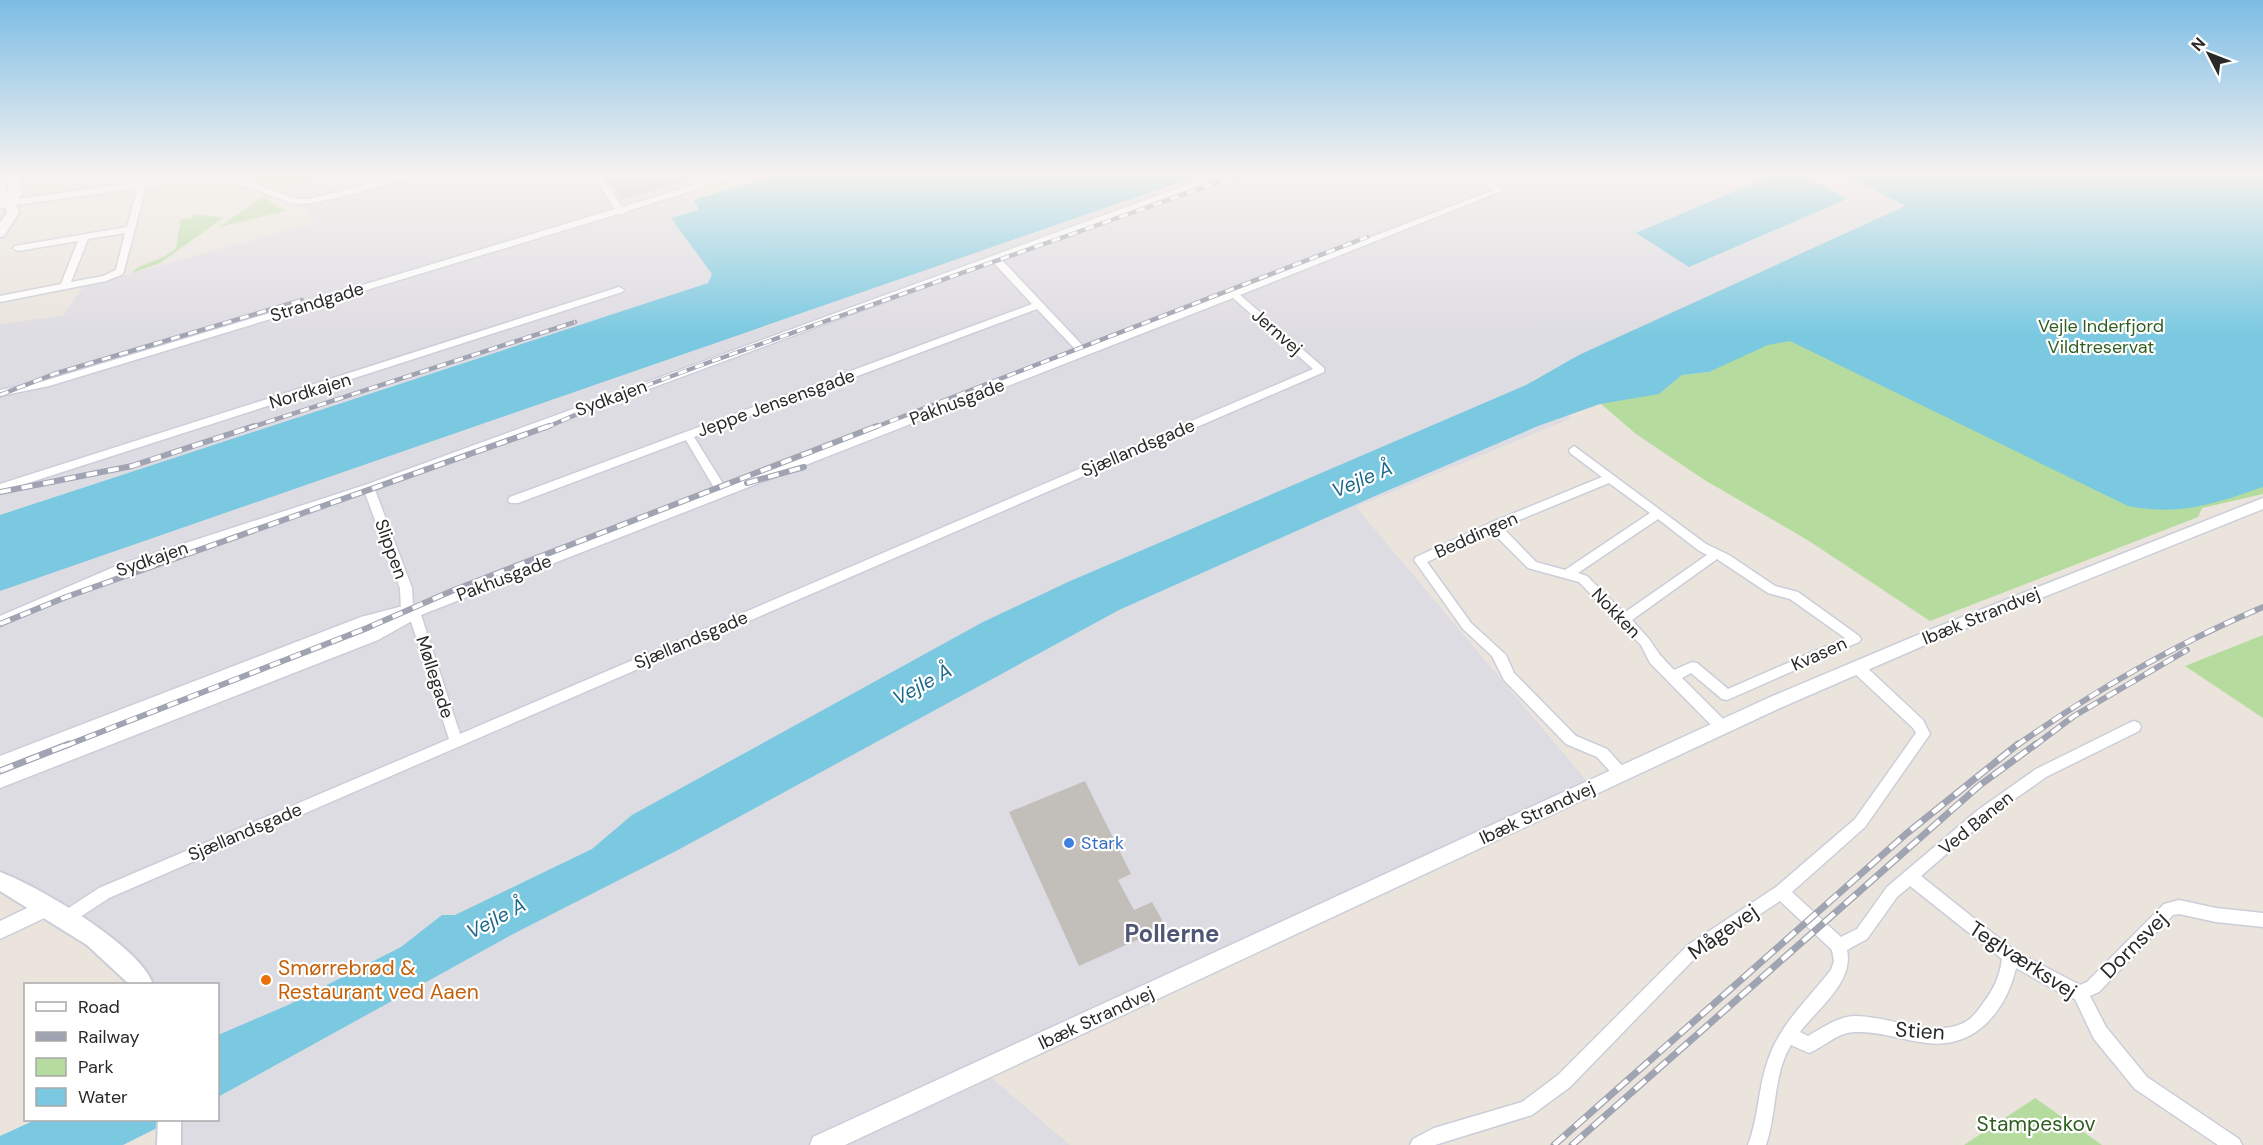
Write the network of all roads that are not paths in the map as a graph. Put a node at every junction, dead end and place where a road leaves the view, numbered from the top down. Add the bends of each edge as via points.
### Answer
1 (566, 228) edge
2 (1083, 228) edge
3 (1402, 228) edge
4 (131, 229) joint
5 (84, 237) junction
6 (18, 248) dead end
7 (995, 259) junction
8 (64, 286) junction
9 (619, 290) dead end
10 (1234, 294) junction
11 (0, 299) edge
12 (1038, 305) junction
13 (1083, 352) junction
14 (1320, 370) joint
15 (0, 393) edge
16 (688, 435) junction
17 (1574, 450) dead end
18 (1610, 478) junction
19 (369, 488) junction
20 (0, 489) edge
21 (723, 493) junction
22 (514, 500) dead end
23 (2263, 503) edge
24 (1656, 515) junction
25 (1494, 526) junction
26 (1715, 555) junction
27 (1566, 575) junction
28 (411, 612) junction
29 (1623, 620) junction
30 (0, 621) edge
31 (1857, 667) junction
32 (1672, 677) junction
33 (1722, 727) junction
34 (2134, 727) dead end
35 (456, 741) junction
36 (0, 763) edge
37 (1621, 774) junction
38 (0, 781) edge
39 (1911, 877) junction
40 (0, 881) edge
41 (1781, 892) junction
42 (57, 912) junction
43 (2263, 920) edge
44 (0, 930) edge
45 (1839, 946) junction
46 (2010, 956) junction
47 (141, 983) edge
48 (2080, 993) junction
49 (1790, 1036) junction
50 (821, 1145) edge
51 (1419, 1145) edge
52 (1757, 1145) edge
53 (2233, 1145) edge

1 - 15 street, Strandgade via 55,381
2 - 7 street, Sydkajen
3 - 10 street, Pakhusgade
4 - 5 street
4 - 8 street via 122,267 114,276
5 - 6 street
5 - 8 street
7 - 12 street
7 - 19 street, Sydkajen
8 - 11 street
9 - 20 street, Nordkajen
10 - 13 street, Pakhusgade
10 - 14 street, Jernvej
12 - 13 street
12 - 16 street, Jeppe Jensensgade
13 - 21 street, Pakhusgade
14 - 35 street, Sjællandsgade
16 - 21 street
16 - 22 street, Jeppe Jensensgade
17 - 18 street, Kvasen
18 - 24 street, Kvasen
18 - 25 street, Beddingen
19 - 28 street, Slippen
19 - 30 street, Sydkajen via 125,567
21 - 28 street, Pakhusgade
23 - 31 street, Ibæk Strandvej
24 - 26 street, Kvasen
24 - 27 street
25 - 27 street, Nokken via 1532,565
25 - 37 street, Beddingen via 1420,561 1445,599 1505,663 1509,676 1571,740 1602,753
26 - 29 street
26 - 32 street, Kvasen via 1772,590 1794,596 1855,639 1727,694 1692,667
27 - 29 street, Nokken via 1584,579
28 - 35 street, Møllegade
28 - 36 street, Pakhusgade via 366,621
28 - 38 street, Pakhusgade via 372,636
29 - 32 street, Nokken
31 - 33 street, Ibæk Strandvej
31 - 41 street, Mågevej via 1918,724 1923,734 1860,823
32 - 33 street, Nokken
33 - 37 street, Ibæk Strandvej
34 - 39 street, Ved Banen via 2041,773 1983,814
35 - 42 street, Sjællandsgade
37 - 50 street, Ibæk Strandvej
39 - 45 street, Ved Banen via 1892,892 1862,934
39 - 46 street, Teglværksvej
40 - 42 main road
41 - 45 street
41 - 51 street, Mågevej via 1694,950 1564,1081 1526,1108 1434,1136
42 - 44 street, Sjællandsgade
42 - 47 main road via 84,928
43 - 48 street, Dornsvej via 2179,907 2169,909 2092,987
45 - 49 street via 1842,962 1838,974
46 - 48 street, Teglværksvej
46 - 49 street, Stien via 2009,973 1976,1028 1941,1036 1854,1024 1809,1045
48 - 53 street, Teglværksvej via 2100,1033 2141,1083
49 - 52 street via 1773,1070

